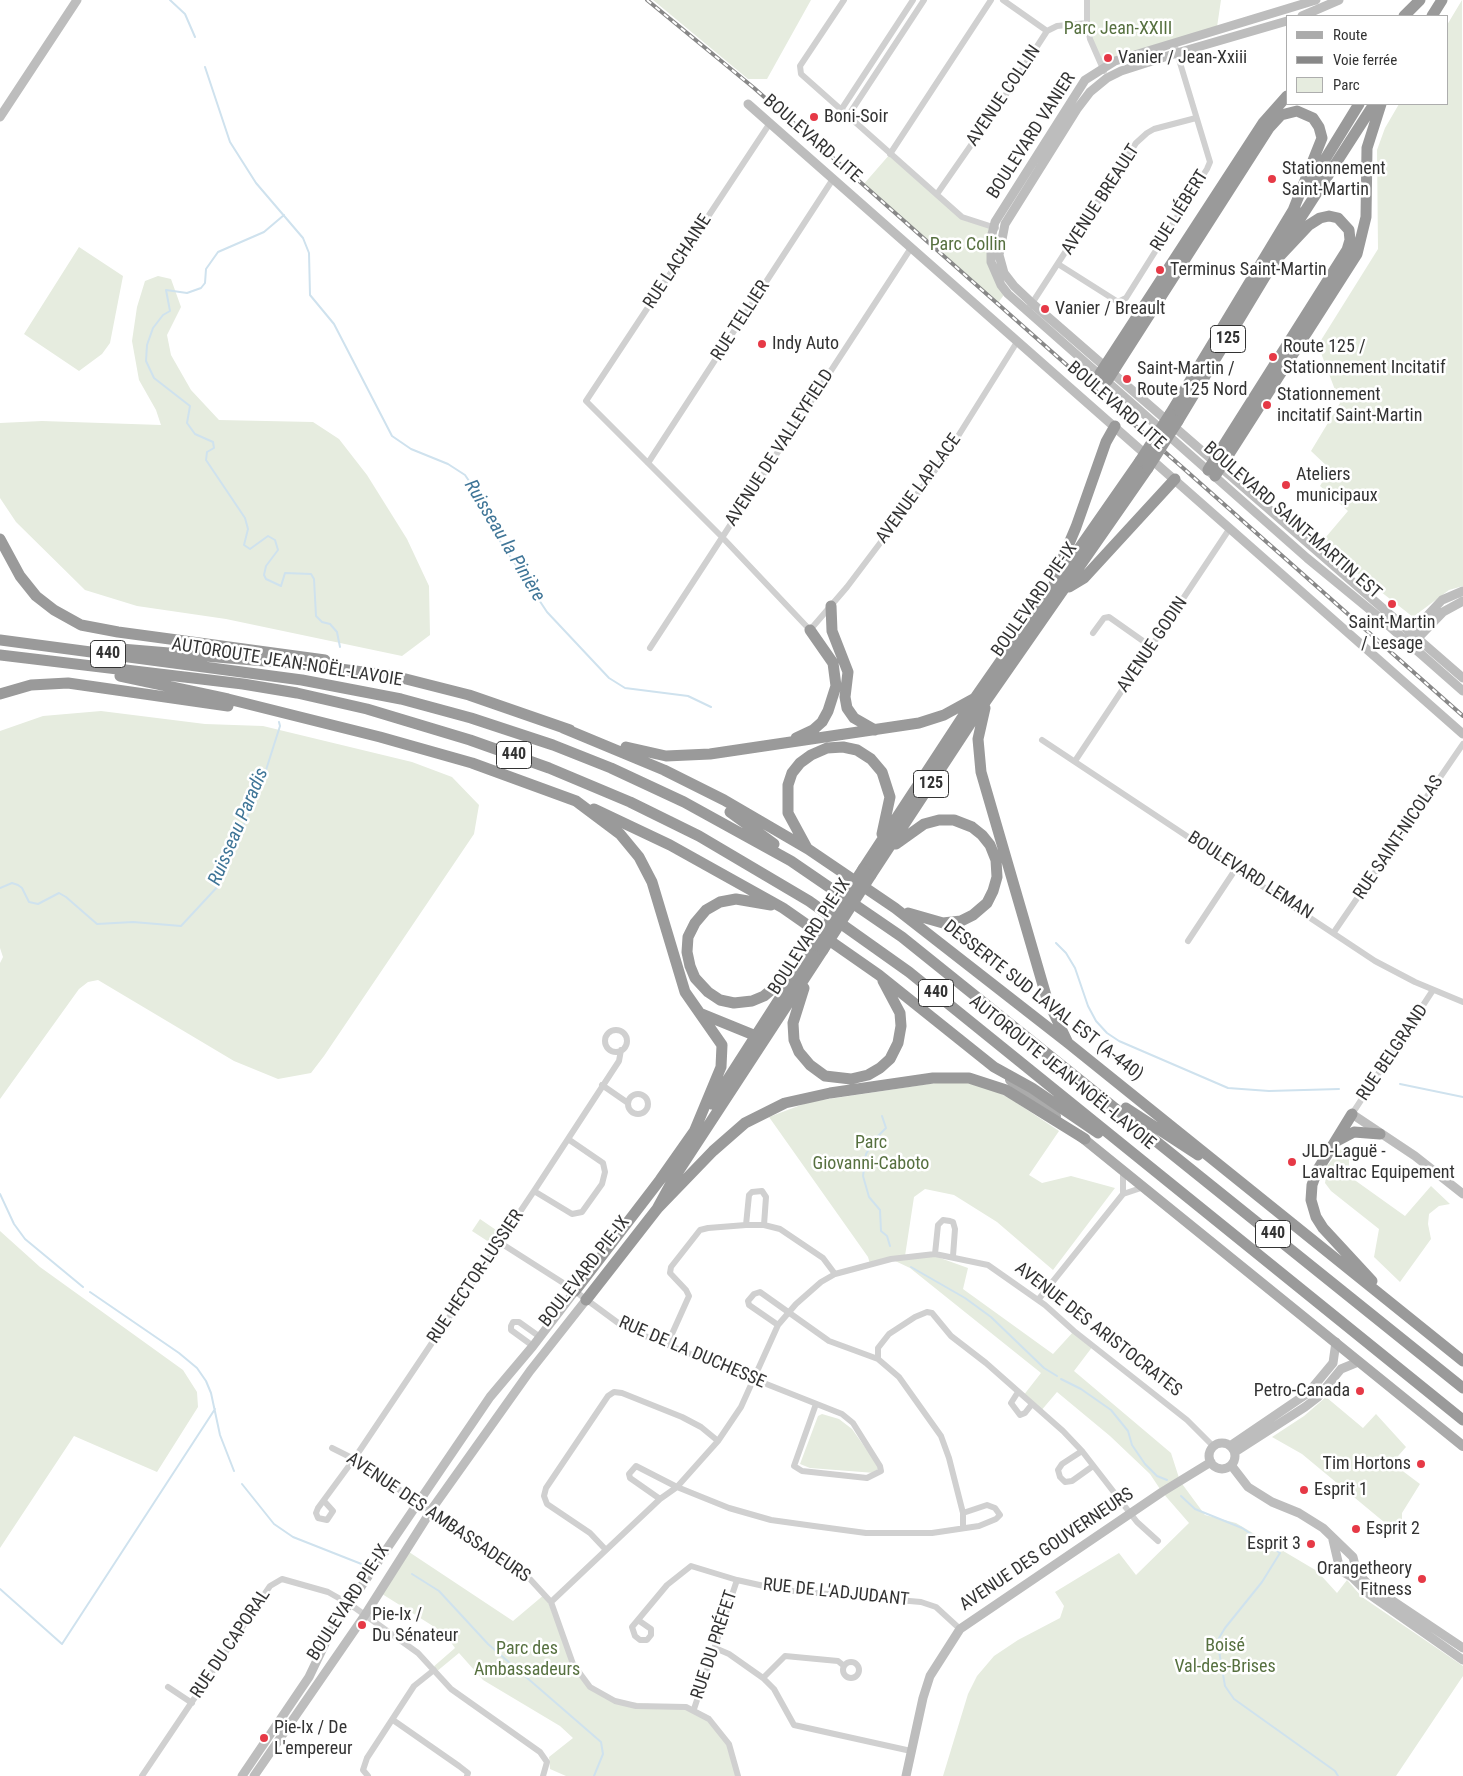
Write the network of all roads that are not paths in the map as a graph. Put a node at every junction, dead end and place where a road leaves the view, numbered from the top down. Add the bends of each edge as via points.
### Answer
1 (77, 0) edge
2 (844, 0) edge
3 (913, 0) edge
4 (924, 0) edge
5 (991, 0) edge
6 (1003, 0) edge
7 (1087, 0) edge
8 (1316, 0) edge
9 (1339, 0) edge
10 (1420, 0) edge
11 (1426, 0) edge
12 (1442, 0) edge
13 (1304, 15) edge
14 (1405, 15) edge
15 (1416, 15) edge
16 (1433, 15) edge
17 (1286, 21) edge
18 (1087, 23) junction
19 (1047, 30) junction
20 (1174, 43) junction
21 (1176, 53) junction
22 (1102, 68) junction
23 (1107, 78) junction
24 (1286, 97) edge
25 (748, 104) dead end
26 (1359, 105) edge
27 (1373, 105) edge
28 (1381, 105) edge
29 (841, 110) junction
30 (848, 116) junction
31 (0, 117) edge
32 (1196, 118) junction
33 (770, 123) junction
34 (890, 154) junction
35 (833, 179) junction
36 (937, 194) junction
37 (1292, 213) junction
38 (993, 228) junction
39 (1003, 230) junction
40 (911, 248) junction
41 (1278, 258) junction
42 (1058, 264) junction
43 (1030, 307) junction
44 (1017, 342) junction
45 (1106, 374) junction
46 (1174, 417) junction
47 (1115, 426) junction
48 (648, 463) junction
49 (1144, 464) junction
50 (1214, 469) junction
51 (1175, 479) junction
52 (1230, 528) junction
53 (722, 537) junction
54 (0, 539) edge
55 (1063, 591) junction
56 (1463, 591) edge
57 (1047, 596) junction
58 (1463, 602) edge
59 (831, 606) junction
60 (810, 630) junction
61 (1093, 633) dead end
62 (1414, 635) junction
63 (0, 639) edge
64 (1143, 641) dead end
65 (1408, 643) junction
66 (650, 648) dead end
67 (839, 650) junction
68 (0, 655) edge
69 (59, 663) junction
70 (394, 676) junction
71 (1463, 678) edge
72 (1463, 691) edge
73 (0, 694) edge
74 (975, 698) junction
75 (987, 701) junction
76 (267, 709) junction
77 (563, 728) junction
78 (875, 730) junction
79 (1463, 734) edge
80 (1042, 740) dead end
81 (786, 743) junction
82 (1463, 744) edge
83 (1075, 761) junction
84 (701, 789) junction
85 (576, 801) junction
86 (884, 846) junction
87 (808, 850) junction
88 (1237, 868) junction
89 (814, 876) junction
90 (783, 908) junction
91 (895, 908) junction
92 (1334, 932) junction
93 (1188, 941) dead end
94 (819, 950) junction
95 (802, 964) junction
96 (879, 975) junction
97 (1433, 990) junction
98 (1463, 1002) edge
99 (700, 1013) junction
100 (760, 1038) junction
101 (1068, 1043) junction
102 (621, 1050) dead end
103 (994, 1066) junction
104 (1082, 1081) junction
105 (602, 1085) junction
106 (628, 1103) dead end
107 (1352, 1114) junction
108 (694, 1132) junction
109 (1380, 1134) junction
110 (568, 1139) junction
111 (1084, 1139) junction
112 (1336, 1142) junction
113 (1123, 1170) junction
114 (1155, 1172) junction
115 (1236, 1178) junction
116 (1144, 1187) junction
117 (534, 1191) junction
118 (1123, 1194) junction
119 (1463, 1194) edge
120 (657, 1209) junction
121 (746, 1225) junction
122 (764, 1225) junction
123 (500, 1242) junction
124 (609, 1248) junction
125 (935, 1254) junction
126 (953, 1256) junction
127 (619, 1258) junction
128 (835, 1274) junction
129 (575, 1291) junction
130 (586, 1300) junction
131 (1038, 1300) junction
132 (1393, 1304) junction
133 (788, 1313) junction
134 (778, 1325) junction
135 (540, 1337) junction
136 (1336, 1342) junction
137 (668, 1345) junction
138 (533, 1346) junction
139 (878, 1358) junction
140 (1463, 1361) edge
141 (1358, 1362) junction
142 (752, 1379) junction
143 (1463, 1388) edge
144 (1018, 1392) junction
145 (816, 1404) junction
146 (1032, 1404) junction
147 (1463, 1420) edge
148 (718, 1441) junction
149 (1213, 1446) junction
150 (1463, 1446) edge
151 (332, 1448) dead end
152 (1232, 1449) junction
153 (1082, 1450) junction
154 (354, 1459) junction
155 (1211, 1462) junction
156 (1231, 1465) junction
157 (1093, 1466) junction
158 (677, 1487) junction
159 (660, 1499) junction
160 (324, 1501) dead end
161 (418, 1502) junction
162 (431, 1510) junction
163 (963, 1513) junction
164 (1130, 1514) junction
165 (963, 1528) junction
166 (1333, 1539) junction
167 (1158, 1541) dead end
168 (606, 1550) junction
169 (1350, 1555) junction
170 (1338, 1559) junction
171 (1355, 1567) junction
172 (1347, 1573) junction
173 (737, 1580) junction
174 (551, 1602) junction
175 (351, 1605) junction
176 (365, 1616) junction
177 (638, 1620) dead end
178 (960, 1628) junction
179 (715, 1648) junction
180 (1463, 1648) edge
181 (1463, 1660) edge
182 (844, 1666) dead end
183 (434, 1670) junction
184 (763, 1678) junction
185 (168, 1686) dead end
186 (192, 1703) junction
187 (694, 1709) junction
188 (393, 1720) junction
189 (912, 1751) junction
190 (249, 1775) edge
191 (142, 1776) edge
192 (368, 1776) edge
193 (467, 1776) edge
194 (542, 1776) edge
195 (738, 1776) edge
196 (906, 1776) edge

1 - 31 street
2 - 29 street via 800,66 801,74
3 - 29 street
4 - 30 street
5 - 34 street
6 - 19 street
7 - 18 street
8 - 20 street, BOULEVARD VANIER
9 - 13 street
10 - 14 highway
11 - 15 highway
12 - 16 highway
17 - 21 street, BOULEVARD VANIER
18 - 19 street, AVENUE COLLIN
18 - 22 street
19 - 36 street, AVENUE COLLIN
20 - 21 street, RUE LIÉBERT
20 - 22 street, BOULEVARD VANIER
21 - 23 street, BOULEVARD VANIER
21 - 32 street, RUE LIÉBERT
22 - 23 street
22 - 38 street, BOULEVARD VANIER via 1085,80 1075,94
23 - 39 street, BOULEVARD VANIER via 1077,109
24 - 45 highway via 1263,123
25 - 33 street, BOULEVARD LITE
26 - 37 highway, BOULEVARD PIE-IX / 125
27 - 41 highway, BOULEVARD PIE-IX / 125
28 - 50 highway via 1367,148 1366,217 1357,254
29 - 30 street
30 - 34 street
32 - 42 street, AVENUE BREAULT via 1152,130 1136,143
32 - 42 street, RUE LIÉBERT via 1210,162 1126,298 1118,302
33 - 35 street, BOULEVARD LITE
33 - 48 street, RUE LACHAINE via 586,401
34 - 36 street
35 - 40 street, BOULEVARD LITE
35 - 48 street, RUE TELLIER
36 - 38 street via 962,217
37 - 45 highway via 1322,138 1313,118 1297,111 1281,115 1269,128
37 - 46 highway, BOULEVARD PIE-IX / 125
38 - 39 street
38 - 43 street, BOULEVARD VANIER via 990,252 996,274 1008,294
39 - 43 street, BOULEVARD VANIER via 999,255 1004,273
40 - 44 street, BOULEVARD LITE
40 - 53 street, AVENUE DE VALLEYFIELD
41 - 46 highway, BOULEVARD PIE-IX / 125
41 - 50 highway via 1320,218 1338,218 1349,230 1347,250
42 - 43 street, AVENUE BREAULT
43 - 45 street, BOULEVARD VANIER
44 - 47 street, BOULEVARD LITE
44 - 59 street, AVENUE LAPLACE via 945,457
45 - 50 street, BOULEVARD SAINT-MARTIN EST
46 - 49 highway, BOULEVARD PIE-IX / 125, bridge
47 - 51 street, BOULEVARD LITE
47 - 57 highway
48 - 53 street
49 - 55 highway, BOULEVARD PIE-IX / 125
49 - 57 highway, BOULEVARD PIE-IX / 125
50 - 62 street, BOULEVARD SAINT-MARTIN EST
50 - 65 street, BOULEVARD SAINT-MARTIN EST via 1306,558
51 - 52 street, BOULEVARD LITE
51 - 55 highway via 1084,578
52 - 79 street, BOULEVARD LITE
52 - 83 street, AVENUE GODIN
53 - 60 street
53 - 66 street, AVENUE DE VALLEYFIELD
54 - 70 highway via 20,576 36,596 81,624 118,632 304,656
55 - 75 highway, BOULEVARD PIE-IX / 125
56 - 62 street via 1442,600
57 - 74 highway, BOULEVARD PIE-IX / 125
58 - 62 street via 1443,612
59 - 60 street, AVENUE LAPLACE
59 - 67 highway via 832,628
60 - 67 highway via 819,633
60 - 81 highway via 833,663 835,690 822,722
61 - 64 street via 1104,618 1109,617
62 - 65 street
62 - 71 street, BOULEVARD SAINT-MARTIN EST
63 - 70 highway via 301,664
63 - 89 highway, AUTOROUTE JEAN-NOËL-LAVOIE / 440 via 331,684 456,713 554,745 626,775 712,816
65 - 72 street, BOULEVARD SAINT-MARTIN EST
67 - 78 highway via 847,669 847,708 854,718
68 - 69 highway, AUTOROUTE JEAN-NOËL-LAVOIE / 440
69 - 76 highway
69 - 114 highway, AUTOROUTE JEAN-NOËL-LAVOIE / 440 via 243,684 352,705 513,755 630,802 755,867 850,928 954,1007
70 - 77 highway via 468,695
73 - 76 highway via 31,685 68,684
74 - 78 highway via 934,719
74 - 86 highway, BOULEVARD PIE-IX
75 - 86 highway, BOULEVARD PIE-IX / 125
75 - 101 highway via 978,739 981,772 1047,999
76 - 85 highway via 448,755
77 - 81 highway via 666,756 703,755
77 - 84 highway, DESSERTE SUD LAVAL EST (A-440)
78 - 81 highway
80 - 83 street, BOULEVARD LEMAN
82 - 92 street, RUE SAINT-NICOLAS
83 - 88 street, BOULEVARD LEMAN
84 - 87 highway, DESSERTE SUD LAVAL EST (A-440)
84 - 89 highway
85 - 90 highway via 670,845
85 - 99 highway via 620,834 643,863 657,894 682,984
86 - 87 highway via 890,801 884,776 877,765 861,752 831,747 804,759 792,773 788,785 789,817
86 - 91 highway via 924,824 954,820 982,835 990,845 996,864 992,895 980,910 965,920 935,922
86 - 94 highway, BOULEVARD PIE-IX / 125, bridge
87 - 91 highway, DESSERTE SUD LAVAL EST (A-440)
88 - 92 street, BOULEVARD LEMAN
88 - 93 street
89 - 104 highway, AUTOROUTE JEAN-NOËL-LAVOIE / 440 via 920,951
90 - 95 highway via 741,899 725,900 712,906 698,918 690,933 687,947 690,966 697,982 712,995 739,1003 768,994
90 - 96 highway
91 - 101 highway, DESSERTE SUD LAVAL EST (A-440)
92 - 97 street, BOULEVARD LEMAN via 1375,961
94 - 95 highway, BOULEVARD PIE-IX
94 - 96 highway via 797,1006 793,1031 804,1059 816,1071 829,1077 847,1079 868,1075 884,1065 895,1051 901,1017
94 - 100 highway, BOULEVARD PIE-IX / 125
95 - 100 highway, BOULEVARD PIE-IX
96 - 103 highway
97 - 98 street, BOULEVARD LEMAN
97 - 107 street, RUE BELGRAND
99 - 100 highway
99 - 108 highway via 720,1041 723,1059
100 - 108 highway, BOULEVARD PIE-IX
100 - 120 highway, BOULEVARD PIE-IX
101 - 115 highway, DESSERTE SUD LAVAL EST (A-440)
102 - 105 street, RUE HECTOR-LUSSIER via 619,1061
103 - 111 main road
103 - 114 highway via 1032,1088
104 - 115 highway
104 - 143 highway, AUTOROUTE JEAN-NOËL-LAVOIE / 440
105 - 106 street
105 - 110 street, RUE HECTOR-LUSSIER
107 - 109 street
107 - 112 highway
108 - 124 highway, BOULEVARD PIE-IX
109 - 112 highway via 1354,1132
109 - 119 street
110 - 117 street, RUE HECTOR-LUSSIER
110 - 117 street via 603,1163 602,1184 582,1212 572,1214
111 - 113 main road
111 - 120 highway via 1006,1090 969,1078 933,1078 830,1093 785,1103 746,1123 713,1151
112 - 132 highway via 1314,1180 1311,1195 1314,1213 1327,1233
113 - 116 main road
113 - 118 street
114 - 147 highway, AUTOROUTE JEAN-NOËL-LAVOIE / 440
115 - 132 highway, DESSERTE SUD LAVAL EST (A-440)
116 - 118 street
116 - 136 main road
117 - 123 street, RUE HECTOR-LUSSIER
118 - 131 street
120 - 127 highway, BOULEVARD PIE-IX
121 - 122 street
121 - 122 street via 749,1195 762,1191 766,1197
121 - 137 street via 700,1230 671,1267 673,1278 689,1296
122 - 128 street via 780,1229 823,1258
123 - 129 street, RUE DE LA DUCHESSE
123 - 154 street, RUE HECTOR-LUSSIER
124 - 127 highway via 612,1256
124 - 129 highway, BOULEVARD PIE-IX
125 - 126 street, AVENUE DES ARISTOCRATES
125 - 126 street via 938,1225 943,1220 953,1222 955,1229
125 - 128 street, AVENUE DES ARISTOCRATES via 891,1258
126 - 131 street, AVENUE DES ARISTOCRATES via 988,1265
127 - 130 highway, BOULEVARD PIE-IX
128 - 133 street, AVENUE DES ARISTOCRATES via 821,1282
129 - 130 street, RUE DE LA DUCHESSE
129 - 135 street, BOULEVARD PIE-IX
130 - 137 street, RUE DE LA DUCHESSE via 625,1328
130 - 162 street, BOULEVARD PIE-IX via 530,1371
131 - 149 street, AVENUE DES ARISTOCRATES via 1187,1420
132 - 140 highway, DESSERTE SUD LAVAL EST (A-440)
133 - 134 street, AVENUE DES ARISTOCRATES
133 - 134 street via 760,1292 748,1301
133 - 139 street via 829,1341
134 - 142 street, AVENUE DES ARISTOCRATES
135 - 138 street, BOULEVARD PIE-IX
135 - 138 street, BOULEVARD PIE-IX via 516,1320 513,1322 512,1330
136 - 141 main road
136 - 152 street via 1334,1362 1308,1393
137 - 142 street, RUE DE LA DUCHESSE
138 - 161 street, BOULEVARD PIE-IX via 490,1397
139 - 144 street via 878,1348 888,1334 915,1317 932,1313 951,1336
139 - 163 street via 910,1390 941,1436
141 - 150 main road
141 - 152 street via 1341,1369 1318,1397 1305,1407
142 - 145 street, RUE DE LA DUCHESSE
142 - 148 street, AVENUE DES ARISTOCRATES via 741,1407
144 - 146 street
144 - 146 street via 1011,1403 1020,1414
145 - 145 street, RUE DE LA DUCHESSE via 842,1414 853,1423 881,1471 868,1478 802,1471 794,1466
146 - 153 street
148 - 158 street, AVENUE DES ARISTOCRATES
148 - 168 street via 682,1417 622,1393 614,1392 608,1396 546,1488 544,1496 547,1504 590,1533
149 - 152 street via 1222,1443
149 - 155 street via 1209,1455
151 - 154 street, AVENUE DES AMBASSADEURS
152 - 156 street via 1235,1459
153 - 157 street
153 - 157 street via 1062,1464 1058,1470 1060,1477 1064,1482 1072,1481
154 - 160 street, RUE HECTOR-LUSSIER
154 - 161 street, AVENUE DES AMBASSADEURS
155 - 156 street via 1220,1468
155 - 164 street, AVENUE DES GOUVERNEURS
156 - 166 street via 1248,1487 1310,1519
157 - 164 street
158 - 159 street, AVENUE DES ARISTOCRATES
158 - 159 street via 636,1466 628,1474 630,1478
158 - 165 street via 729,1508 771,1520 866,1533 932,1534
159 - 168 street, AVENUE DES ARISTOCRATES
161 - 162 street, AVENUE DES AMBASSADEURS
161 - 175 street, BOULEVARD PIE-IX
162 - 174 street, AVENUE DES AMBASSADEURS via 530,1578
162 - 176 street, BOULEVARD PIE-IX
163 - 165 street
163 - 165 street via 987,1506 995,1508 1000,1515 988,1524
164 - 167 street
164 - 178 street, AVENUE DES GOUVERNEURS
166 - 169 street
166 - 170 street
168 - 174 street, AVENUE DES ARISTOCRATES
169 - 170 street
169 - 171 street via 1355,1559
170 - 172 street via 1338,1568
171 - 172 street
171 - 180 street via 1369,1585
172 - 181 street via 1369,1594
173 - 177 street, RUE DE L'ADJUDANT via 691,1566 667,1585
173 - 178 street, RUE DE L'ADJUDANT via 782,1590 921,1602 936,1607
173 - 179 street, RUE DU PRÉFET
174 - 187 street, AVENUE DES AMBASSADEURS via 573,1664 590,1687 615,1701 636,1706 667,1705
175 - 176 street
175 - 186 street, RUE DU CAPORAL via 328,1592 282,1579 275,1581
175 - 190 street, BOULEVARD PIE-IX via 331,1631 309,1677
176 - 183 street via 418,1653
176 - 190 street, BOULEVARD PIE-IX
178 - 189 street, AVENUE DES GOUVERNEURS via 930,1676
179 - 184 street
179 - 187 street, RUE DU PRÉFET
182 - 184 street via 838,1661 785,1656
183 - 188 street via 414,1686
183 - 194 street via 451,1689 540,1752 547,1762
184 - 189 street via 774,1689 794,1725
185 - 186 street
186 - 191 street, RUE DU CAPORAL
187 - 195 street via 709,1719 729,1744
188 - 192 street via 364,1765 363,1770
188 - 193 street via 459,1766 468,1773
189 - 196 street, AVENUE DES GOUVERNEURS

